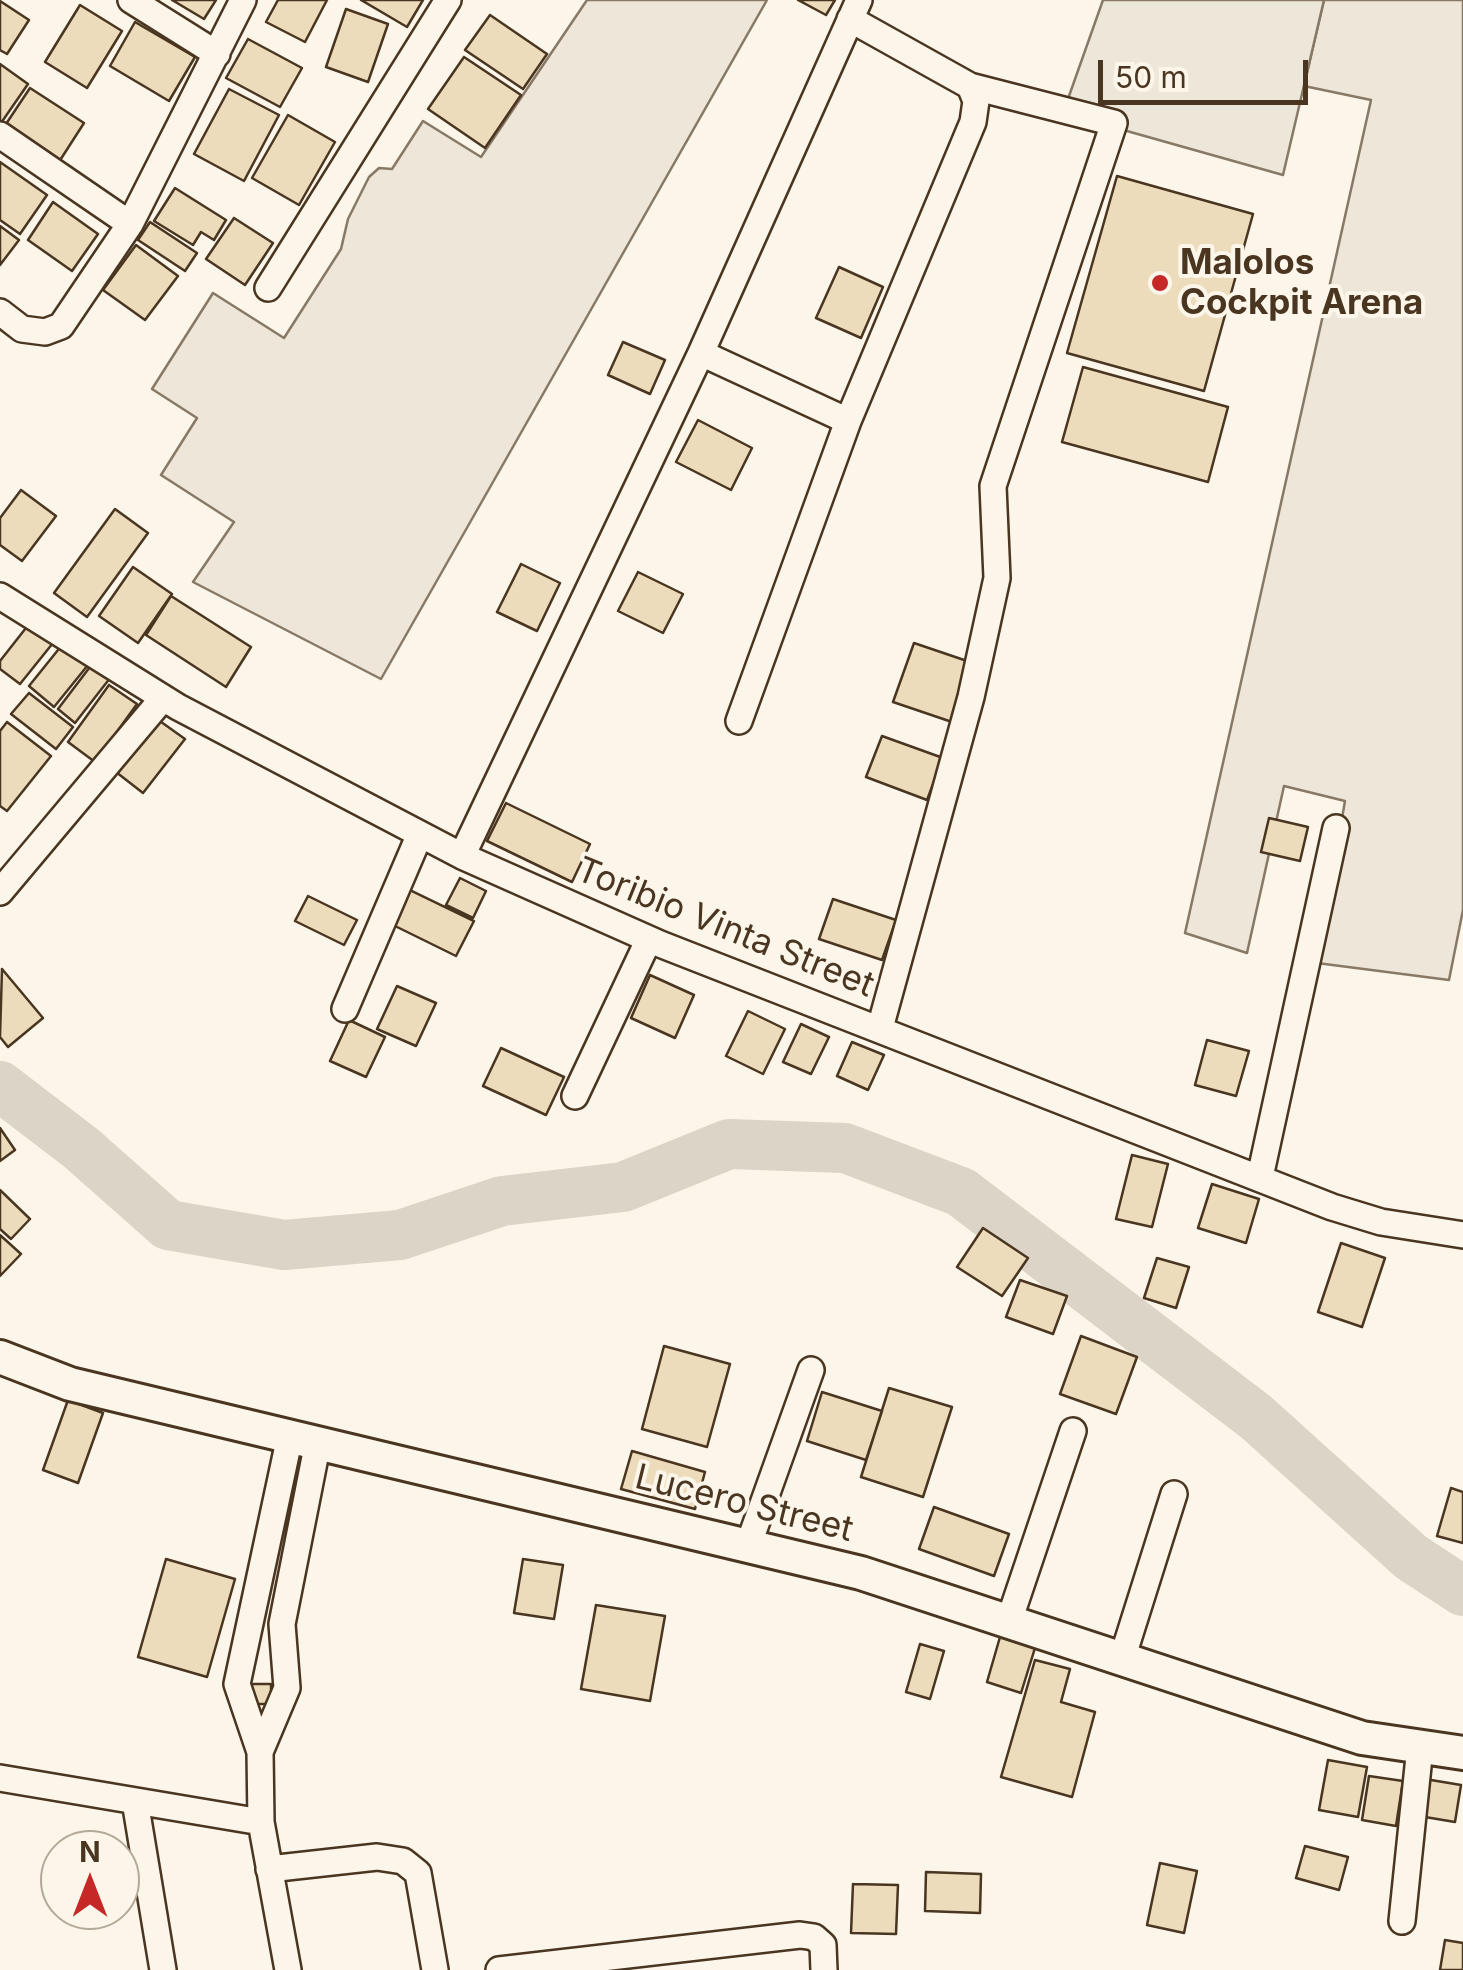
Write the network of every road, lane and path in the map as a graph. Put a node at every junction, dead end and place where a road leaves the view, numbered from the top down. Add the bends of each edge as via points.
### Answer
1 (131, 0) edge
2 (244, 0) edge
3 (448, 0) edge
4 (855, 9) edge
5 (218, 54) junction
6 (970, 86) junction
7 (0, 135) edge
8 (130, 224) junction
9 (268, 288) dead end
10 (0, 312) edge
11 (700, 353) junction
12 (848, 421) junction
13 (0, 596) edge
14 (163, 698) junction
15 (739, 722) dead end
16 (1336, 828) dead end
17 (420, 834) junction
18 (462, 856) junction
19 (0, 892) edge
20 (649, 939) junction
21 (344, 1009) dead end
22 (880, 1028) junction
23 (575, 1096) dead end
24 (1260, 1177) junction
25 (1463, 1234) edge
26 (0, 1357) edge
27 (810, 1370) dead end
28 (1073, 1431) dead end
29 (304, 1440) junction
30 (1174, 1494) dead end
31 (748, 1546) junction
32 (1009, 1621) junction
33 (244, 1652) junction
34 (283, 1658) junction
35 (1122, 1659) junction
36 (1420, 1747) junction
37 (260, 1752) junction
38 (1463, 1753) edge
39 (0, 1778) edge
40 (135, 1801) junction
41 (261, 1822) junction
42 (269, 1869) junction
43 (1402, 1921) dead end
44 (703, 1960) edge
45 (574, 1966) edge
46 (163, 1970) edge
47 (288, 1970) edge
48 (435, 1970) edge
49 (499, 1970) edge
50 (824, 1970) edge

1 - 5 street
2 - 5 street
3 - 9 street
4 - 6 street
4 - 11 street
5 - 8 street
6 - 12 street via 973,122
6 - 22 street via 1114,123 993,486 997,578
7 - 8 street
8 - 10 street via 62,326 22,329
11 - 12 street
11 - 18 street
12 - 15 street
13 - 14 street, Toribio Vinta Street
14 - 17 street, Toribio Vinta Street
14 - 19 street
16 - 24 street
17 - 18 street, Toribio Vinta Street
17 - 21 street
18 - 20 street, Toribio Vinta Street
20 - 22 street, Toribio Vinta Street
20 - 23 street
22 - 24 street, Toribio Vinta Street
24 - 25 street, Toribio Vinta Street via 1381,1222
26 - 29 street, Lucero Street via 70,1384
27 - 31 street
28 - 32 street
29 - 31 street, Lucero Street
29 - 33 street
29 - 34 street
30 - 35 street
31 - 32 street, Lucero Street
32 - 35 street, Lucero Street
33 - 34 street
33 - 37 street via 237,1684
34 - 37 street via 287,1688
35 - 36 street, Lucero Street via 1362,1738
36 - 38 street, Lucero Street
36 - 43 street
37 - 41 street
39 - 40 street
40 - 41 street
40 - 46 street
41 - 42 street
42 - 47 street
42 - 48 street via 376,1857 403,1861 418,1873
44 - 45 street
44 - 50 street via 814,1937 823,1945
45 - 49 street

